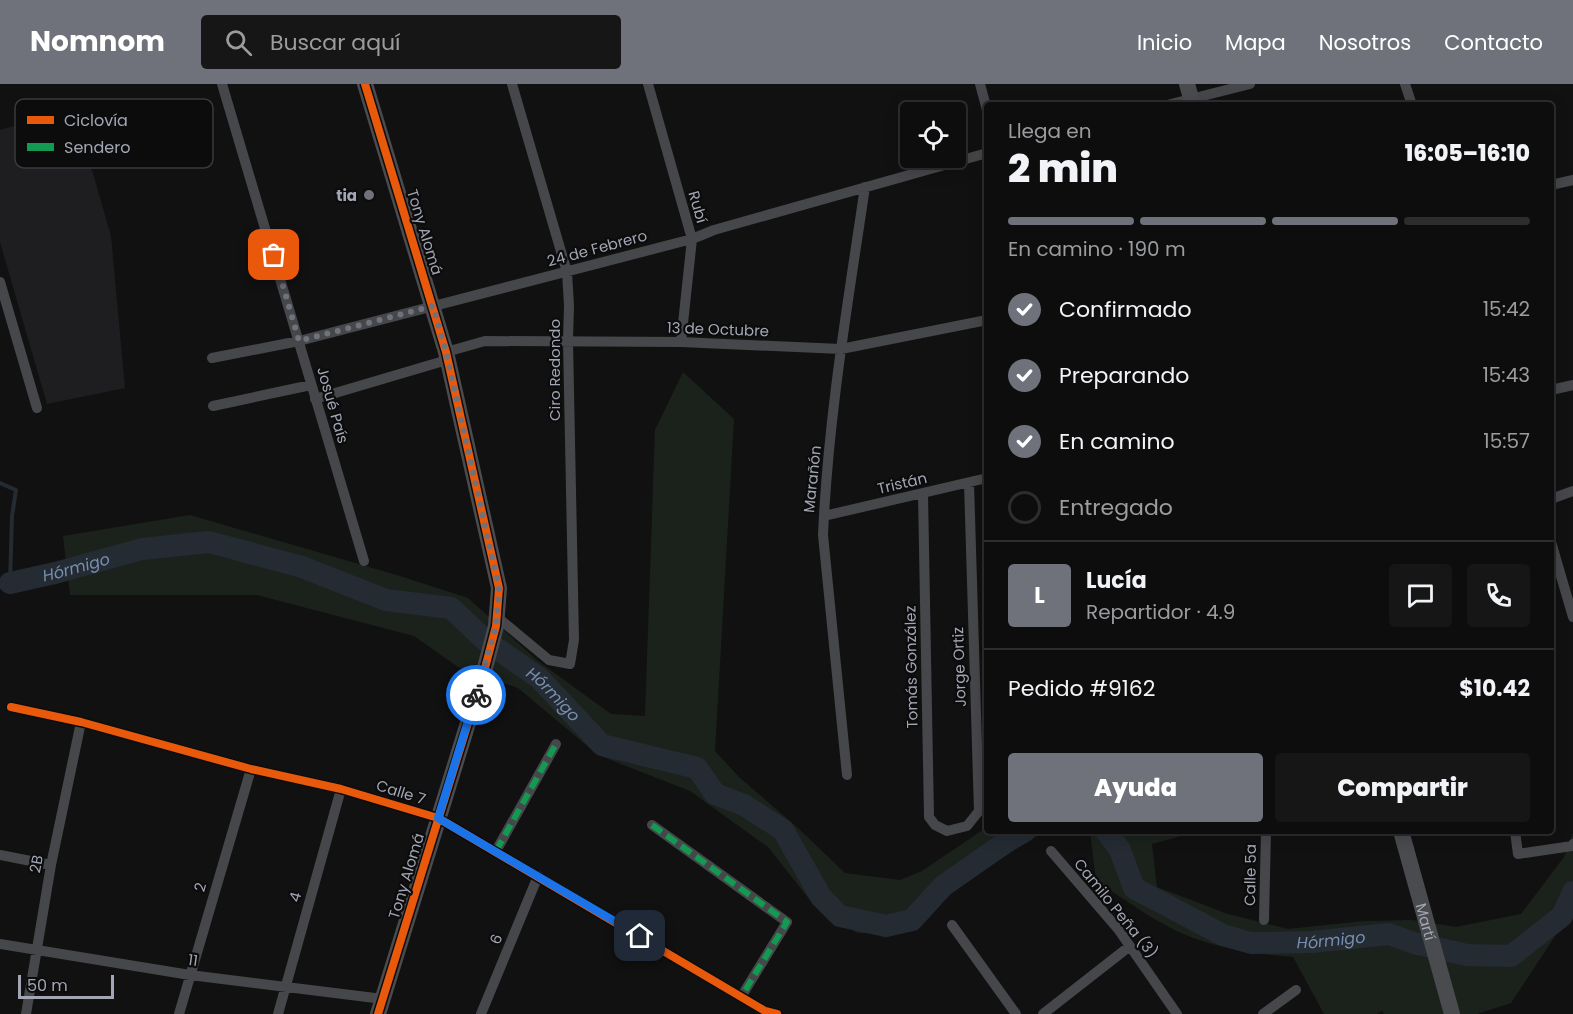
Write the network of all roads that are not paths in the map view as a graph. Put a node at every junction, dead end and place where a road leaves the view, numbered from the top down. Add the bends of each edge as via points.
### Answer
1 (222, 84) edge
2 (365, 84) edge
3 (512, 84) edge
4 (648, 84) edge
5 (980, 84) edge
6 (1250, 84) edge
7 (1405, 84) edge
8 (1191, 96) edge
9 (985, 102) edge
10 (1175, 102) edge
11 (1411, 102) edge
12 (984, 154) edge
13 (1573, 180) edge
14 (1554, 184) edge
15 (865, 187) junction
16 (692, 239) junction
17 (567, 272) junction
18 (0, 282) edge
19 (433, 306) junction
20 (984, 321) edge
21 (568, 340) junction
22 (299, 341) junction
23 (681, 342) junction
24 (841, 349) junction
25 (447, 356) junction
26 (212, 358) dead end
27 (310, 385) junction
28 (1573, 385) edge
29 (1554, 389) edge
30 (315, 399) junction
31 (213, 406) dead end
32 (37, 408) dead end
33 (984, 479) edge
34 (969, 483) junction
35 (1573, 491) edge
36 (923, 494) junction
37 (1554, 498) edge
38 (824, 516) junction
39 (1554, 552) edge
40 (364, 561) dead end
41 (1573, 617) edge
42 (497, 622) junction
43 (11, 707) dead end
44 (81, 722) junction
45 (556, 744) dead end
46 (251, 769) junction
47 (847, 775) dead end
48 (341, 789) junction
49 (438, 818) junction
50 (652, 825) dead end
51 (947, 831) joint
52 (1266, 834) edge
53 (1402, 834) edge
54 (1515, 834) edge
55 (1573, 845) edge
56 (496, 851) junction
57 (1051, 851) dead end
58 (0, 855) edge
59 (51, 865) junction
60 (538, 876) junction
61 (1264, 920) dead end
62 (952, 925) dead end
63 (0, 944) edge
64 (1130, 946) junction
65 (36, 950) junction
66 (190, 975) junction
67 (285, 987) junction
68 (1296, 990) dead end
69 (741, 997) junction
70 (380, 1006) edge
71 (1451, 1010) edge
72 (26, 1014) edge
73 (179, 1014) edge
74 (278, 1014) edge
75 (481, 1014) edge
76 (777, 1014) edge
77 (1016, 1014) edge
78 (1043, 1014) edge
79 (1177, 1014) edge
80 (1263, 1014) edge

1 - 22 street, Josué País
2 - 19 street, Tony Alomá
3 - 17 street, Ciro Redondo
4 - 16 street, Rubí
5 - 9 street
6 - 8 street
7 - 11 street
8 - 10 street
12 - 15 street, 24 de Febrero
13 - 14 street
15 - 16 street, 24 de Febrero
15 - 24 street, Marañón
16 - 17 street, 24 de Febrero
16 - 23 street, Rubí
17 - 19 street, 24 de Febrero
17 - 21 street, Ciro Redondo
18 - 32 street
19 - 22 street, 24 de Febrero
19 - 25 street, Tony Alomá
20 - 24 street, 13 de Octubre
21 - 23 street, 13 de Octubre
21 - 25 street, 13 de Octubre via 485,341
21 - 42 street, Ciro Redondo via 574,640 570,664 549,660
22 - 26 street, 24 de Febrero
22 - 27 street, Josué País
23 - 24 street, 13 de Octubre
24 - 38 street, Marañón
25 - 30 street, 13 de Octubre
25 - 42 street, Tony Alomá via 499,588
27 - 30 street, Josué País
27 - 31 street
28 - 29 street
30 - 40 street, Josué País
33 - 34 street, Tristán
34 - 36 street, Tristán
34 - 51 street, Jorge Ortiz via 978,811 967,826
35 - 37 street
36 - 38 street, Tristán
36 - 51 street, Tomás González via 929,817
38 - 47 street, Marañón
39 - 41 street
42 - 49 street, Tony Alomá
43 - 44 street, Calle 7
44 - 46 street, Calle 7
44 - 59 street, 2B
45 - 56 street
46 - 48 street, Calle 7
46 - 66 street, 2
48 - 49 street, Calle 7
48 - 67 street, 4
49 - 56 street, Calle 7
49 - 70 street, Tony Alomá
50 - 69 street via 787,922
52 - 61 street, Calle 5a
53 - 71 street, Martí
54 - 55 street via 1518,854
56 - 60 street, Calle 7
57 - 64 street, Camilo Peña (3)
58 - 59 street
59 - 65 street, 2B
60 - 69 street, Calle 7
60 - 75 street, 6
62 - 77 street
63 - 65 street, 11
64 - 78 street
64 - 79 street, Camilo Peña (3)
65 - 66 street, 11
65 - 72 street, 2B
66 - 67 street, 11
66 - 73 street, 2
67 - 70 street, 11
67 - 74 street, 4
68 - 80 street
69 - 76 street, Calle 7

